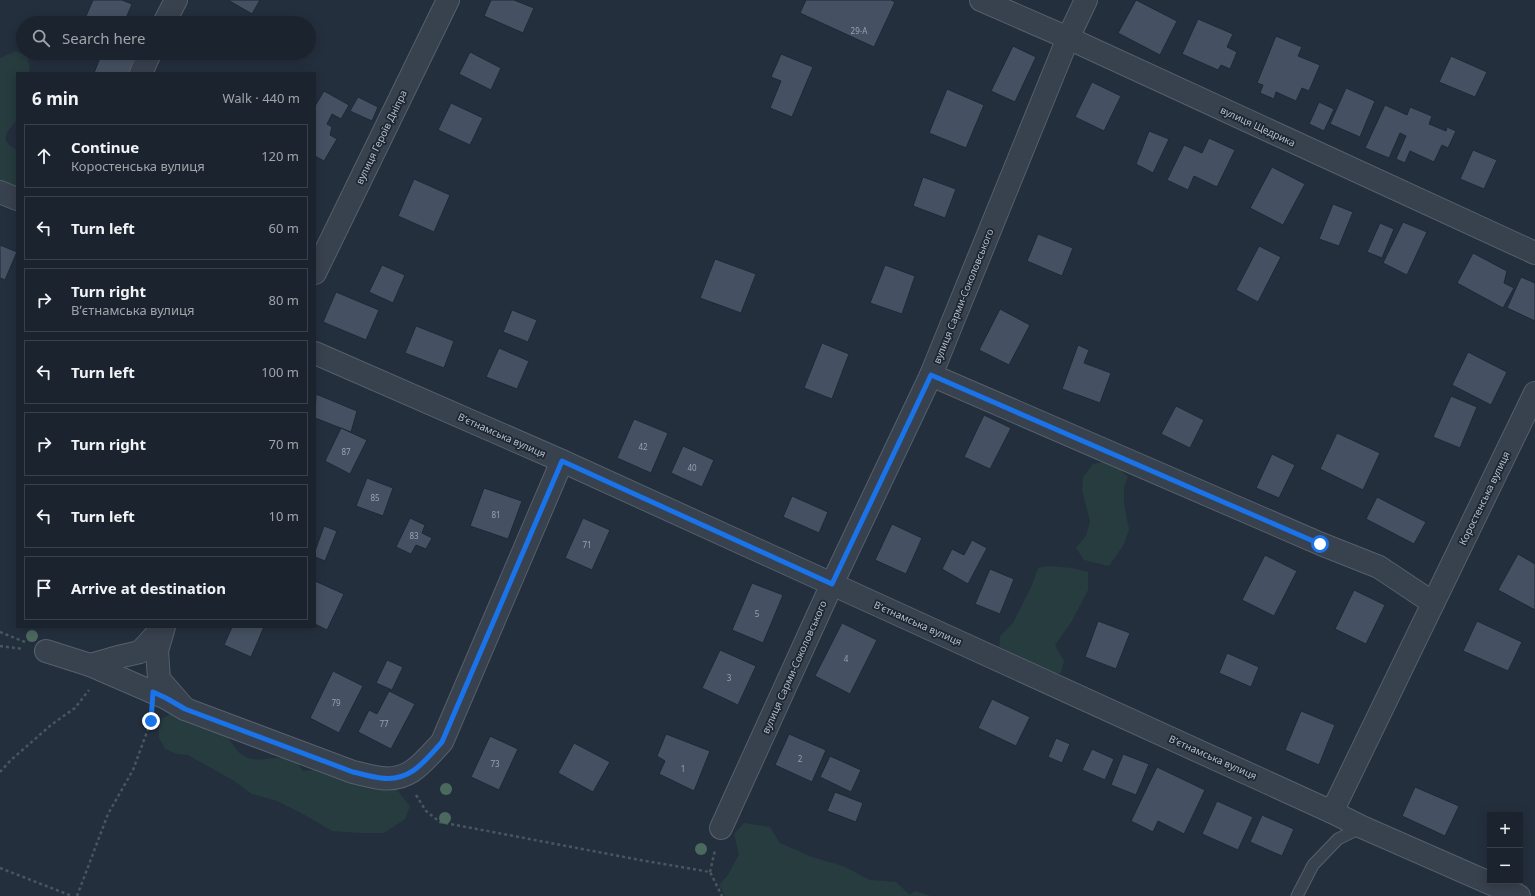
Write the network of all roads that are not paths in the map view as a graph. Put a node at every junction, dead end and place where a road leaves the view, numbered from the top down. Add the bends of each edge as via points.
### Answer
1 (176, 0) edge
2 (448, 0) edge
3 (981, 0) edge
4 (1086, 0) edge
5 (168, 16) edge
6 (1068, 38) junction
7 (147, 60) edge
8 (141, 72) edge
9 (0, 192) edge
10 (16, 199) edge
11 (1535, 253) edge
12 (316, 271) edge
13 (316, 353) edge
14 (931, 375) junction
15 (1535, 393) edge
16 (562, 461) junction
17 (832, 584) junction
18 (1433, 603) junction
19 (162, 628) edge
20 (163, 628) edge
21 (46, 651) dead end
22 (97, 668) junction
23 (185, 709) junction
24 (1332, 812) junction
25 (1362, 827) junction
26 (721, 828) dead end
27 (1298, 896) edge
28 (1519, 896) edge

1 - 5 street
2 - 12 street, вулиця Героїв Дніпра
3 - 6 street, вулиця Щедрика
4 - 6 street, вулиця Сарми-Соколовського
6 - 11 street, вулиця Щедрика
6 - 14 street, вулиця Сарми-Соколовського
7 - 8 street
9 - 10 street
13 - 16 street, Вʼєтнамська вулиця
14 - 17 street, вулиця Сарми-Соколовського
14 - 18 street via 1320,544 1379,566
15 - 18 street, Коростенська вулиця
16 - 17 street, Вʼєтнамська вулиця
16 - 23 street via 442,742 421,766 403,777 382,779 353,772
17 - 24 street, Вʼєтнамська вулиця
17 - 26 street, вулиця Сарми-Соколовського
18 - 24 street, Коростенська вулиця
19 - 22 street via 140,652 118,657
20 - 23 street via 157,651 159,679
21 - 22 street
22 - 23 street
24 - 25 street, Вʼєтнамська вулиця
25 - 27 lane via 1338,839 1313,865
25 - 28 street, Вʼєтнамська вулиця

